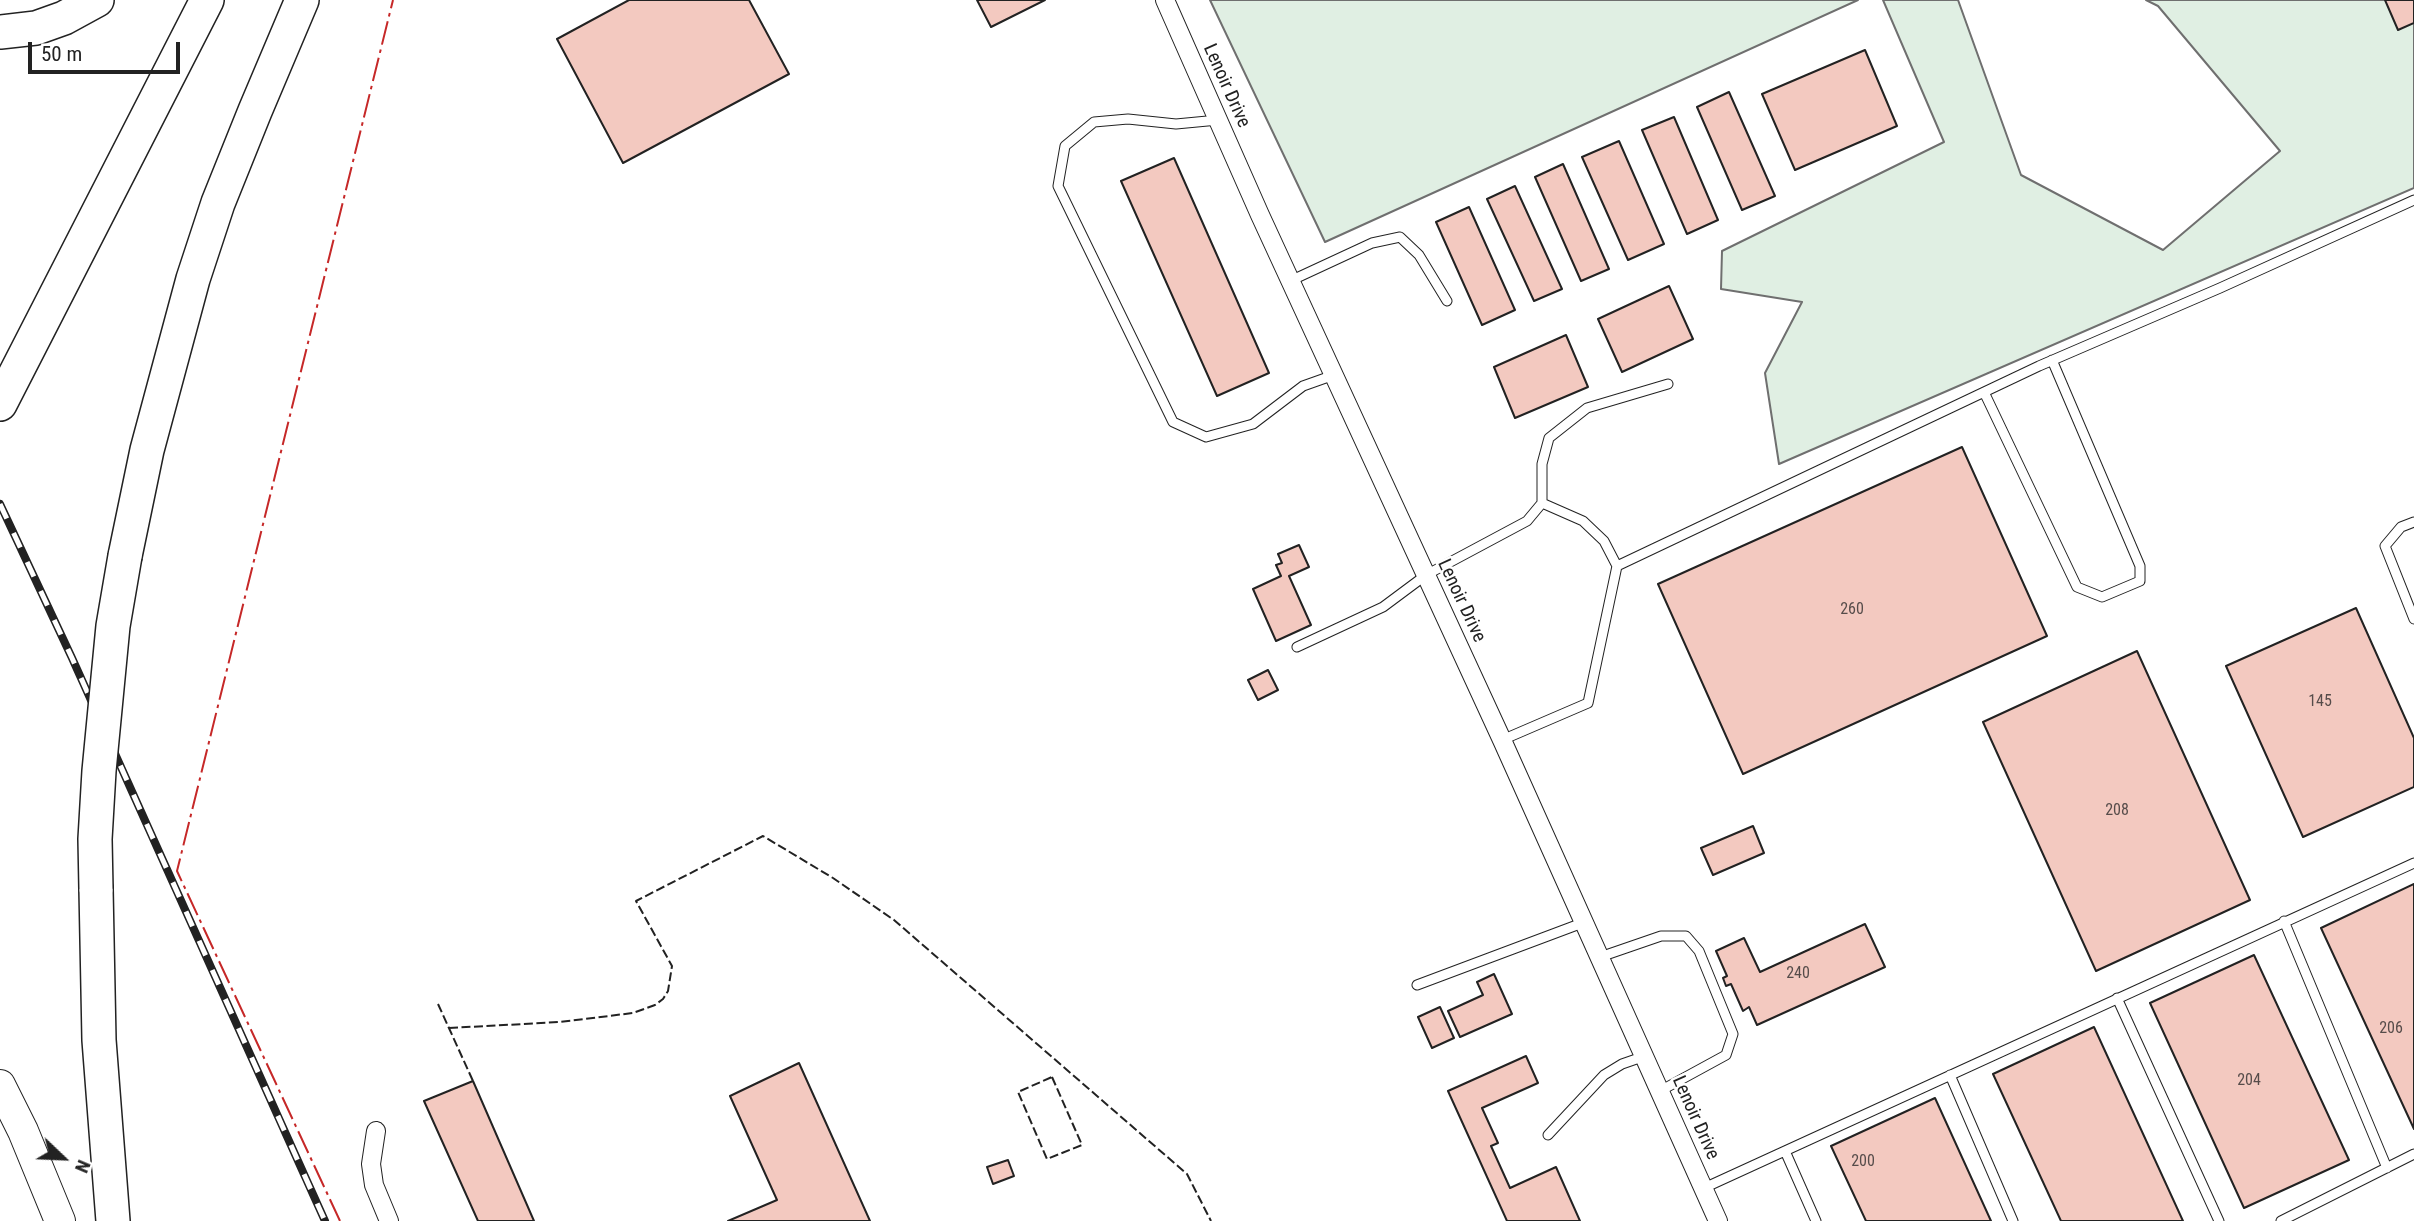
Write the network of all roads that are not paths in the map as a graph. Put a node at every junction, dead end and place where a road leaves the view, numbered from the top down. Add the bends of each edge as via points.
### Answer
1 (97, 0) edge
2 (207, 0) edge
3 (302, 0) edge
4 (1165, 0) edge
5 (0, 32) edge
6 (1218, 120) junction
7 (2414, 200) edge
8 (1290, 281) junction
9 (1447, 301) dead end
10 (2052, 360) junction
11 (1334, 375) junction
12 (1668, 384) dead end
13 (1984, 392) junction
14 (0, 404) edge
15 (1542, 503) junction
16 (2414, 522) edge
17 (1618, 566) junction
18 (1426, 575) junction
19 (2414, 619) edge
20 (1297, 647) dead end
21 (1502, 740) junction
22 (2414, 863) edge
23 (1584, 922) junction
24 (2284, 922) junction
25 (1600, 957) junction
26 (1417, 985) dead end
27 (2117, 998) junction
28 (1645, 1056) junction
29 (1950, 1075) junction
30 (0, 1085) edge
31 (1660, 1091) junction
32 (376, 1131) dead end
33 (1548, 1135) dead end
34 (1785, 1151) junction
35 (2414, 1154) edge
36 (2387, 1168) junction
37 (1704, 1188) junction
38 (60, 1221) edge
39 (113, 1221) edge
40 (389, 1221) edge
41 (1718, 1221) edge
42 (1816, 1221) edge
43 (2013, 1221) edge
44 (2218, 1221) edge
45 (2281, 1221) edge

1 - 5 highway via 46,24
2 - 14 highway
3 - 39 highway, bridge via 218,203 193,279 147,450 113,626 95,839 99,1041
4 - 6 street, Lenoir Drive
6 - 8 street, Lenoir Drive
6 - 11 lane via 1094,122 1065,146 1058,186 1173,422 1206,437 1253,424 1303,386
7 - 10 lane
8 - 9 lane via 1373,243 1400,237 1419,254
8 - 11 street, Lenoir Drive
10 - 13 lane
10 - 13 lane via 2140,566 2140,581 2102,597 2077,587
11 - 18 street, Lenoir Drive
12 - 15 lane via 1587,408 1549,438 1542,464
13 - 17 lane
15 - 17 lane via 1583,521 1604,541
15 - 18 lane via 1527,521
16 - 19 lane via 2401,527 2385,546
17 - 21 lane via 1588,703
18 - 20 lane via 1383,607
18 - 21 street, Lenoir Drive
21 - 23 street, Lenoir Drive
22 - 24 lane
23 - 25 street, Lenoir Drive
23 - 26 lane
24 - 27 lane
24 - 36 lane
25 - 28 street, Lenoir Drive
25 - 31 lane via 1661,936 1686,936 1699,951 1733,1034 1727,1055
27 - 29 lane
27 - 44 lane
28 - 31 street, Lenoir Drive
28 - 33 lane via 1604,1075
29 - 34 lane
29 - 43 lane
30 - 38 main road
31 - 37 street, Lenoir Drive
32 - 40 street via 371,1164 374,1185
34 - 37 lane
34 - 42 lane
35 - 36 lane
36 - 45 lane
37 - 41 street, Lenoir Drive

